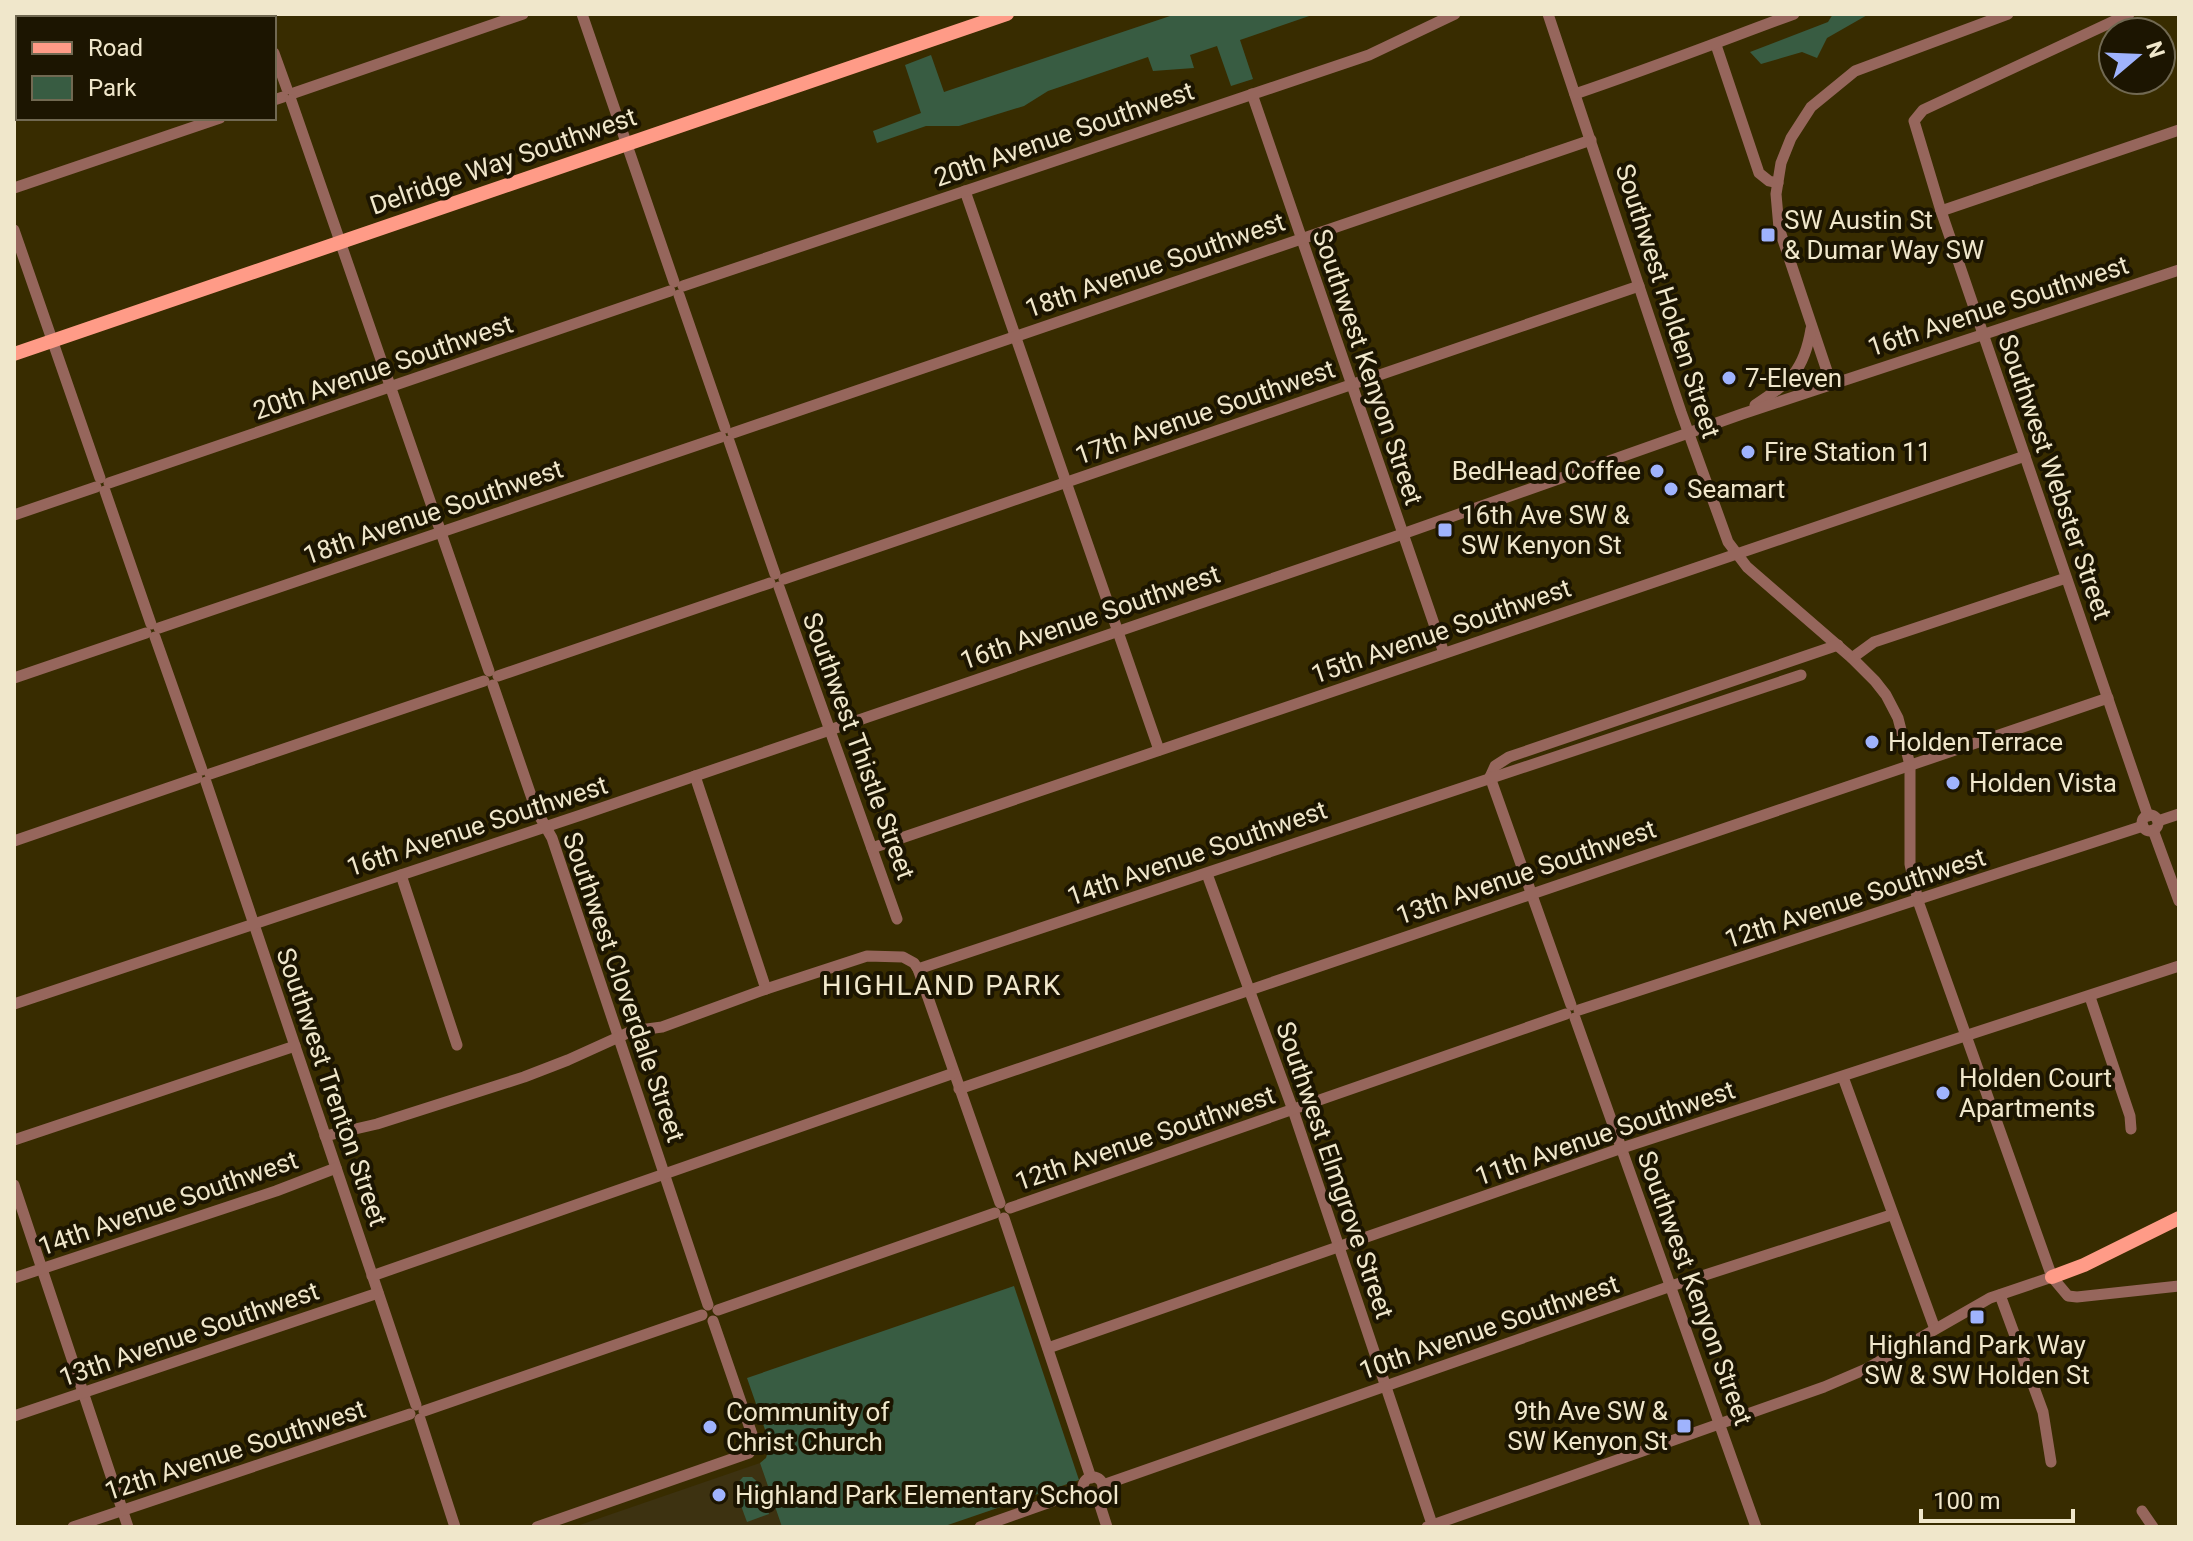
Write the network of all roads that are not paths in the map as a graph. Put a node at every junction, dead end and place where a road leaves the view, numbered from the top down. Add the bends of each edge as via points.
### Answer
1 (523, 14) edge
2 (582, 14) edge
3 (1007, 14) edge
4 (1455, 14) edge
5 (1548, 14) edge
6 (1794, 14) edge
7 (2008, 14) edge
8 (2129, 14) edge
9 (1716, 45) junction
10 (276, 60) edge
11 (1252, 94) junction
12 (1575, 94) junction
13 (286, 96) edge
14 (214, 120) edge
15 (2179, 130) edge
16 (1591, 140) junction
17 (627, 145) junction
18 (1778, 183) junction
19 (14, 188) edge
20 (965, 191) junction
21 (1941, 211) junction
22 (14, 230) edge
23 (1301, 238) junction
24 (339, 242) junction
25 (2179, 270) edge
26 (1639, 286) junction
27 (677, 289) junction
28 (1812, 329) junction
29 (1983, 334) junction
30 (1015, 337) junction
31 (52, 341) junction
32 (14, 354) edge
33 (1831, 383) junction
34 (1351, 386) junction
35 (390, 388) junction
36 (1742, 414) junction
37 (1688, 432) junction
38 (727, 435) junction
39 (2025, 456) junction
40 (1065, 483) junction
41 (102, 485) junction
42 (14, 515) edge
43 (440, 533) junction
44 (1402, 534) junction
45 (1735, 554) junction
46 (2066, 578) junction
47 (777, 581) junction
48 (153, 631) junction
49 (1117, 631) junction
50 (1838, 645) junction
51 (1444, 653) junction
52 (1852, 658) junction
53 (1801, 675) dead end
54 (14, 678) edge
55 (491, 678) junction
56 (2108, 698) junction
57 (830, 730) junction
58 (1159, 750) junction
59 (1910, 765) junction
60 (204, 776) junction
61 (695, 776) junction
62 (1490, 777) junction
63 (2179, 814) edge
64 (2150, 823) junction
65 (546, 827) junction
66 (14, 841) edge
67 (872, 848) junction
68 (1207, 874) junction
69 (401, 875) junction
70 (1531, 893) junction
71 (1918, 901) junction
72 (2179, 901) edge
73 (897, 919) dead end
74 (254, 923) junction
75 (2179, 966) edge
76 (918, 969) junction
77 (766, 989) junction
78 (1248, 989) junction
79 (2090, 997) junction
80 (14, 1004) edge
81 (1573, 1012) junction
82 (618, 1036) junction
83 (1966, 1037) junction
84 (457, 1045) dead end
85 (295, 1046) junction
86 (954, 1073) junction
87 (1843, 1077) junction
88 (959, 1089) junction
89 (1293, 1110) junction
90 (2131, 1129) dead end
91 (325, 1136) junction
92 (14, 1140) edge
93 (1622, 1148) junction
94 (336, 1168) junction
95 (665, 1173) junction
96 (14, 1185) edge
97 (1002, 1210) junction
98 (1891, 1215) junction
99 (2179, 1218) edge
100 (1339, 1248) junction
101 (41, 1269) junction
102 (372, 1276) junction
103 (2052, 1277) junction
104 (14, 1278) edge
105 (1671, 1286) junction
106 (2179, 1286) edge
107 (378, 1293) junction
108 (2000, 1295) junction
109 (710, 1313) junction
110 (1935, 1329) junction
111 (1048, 1348) junction
112 (1386, 1386) junction
113 (83, 1393) junction
114 (418, 1412) junction
115 (14, 1416) edge
116 (1720, 1422) junction
117 (2051, 1462) dead end
118 (1091, 1478) junction
119 (1103, 1485) junction
120 (1084, 1490) junction
121 (1097, 1496) junction
122 (122, 1510) junction
123 (2142, 1511) dead end
124 (1431, 1526) edge
125 (73, 1527) edge
126 (128, 1527) edge
127 (455, 1527) edge
128 (537, 1527) edge
129 (980, 1527) edge
130 (1107, 1527) edge
131 (1756, 1527) edge
132 (2153, 1527) edge

1 - 13 street
2 - 17 street, Southwest Thistle Street
3 - 17 main road, Delridge Way Southwest
4 - 11 street, 20th Avenue Southwest via 1369,55
5 - 12 street, Southwest Holden Street
6 - 9 street
7 - 18 street via 1855,71 1823,95 1801,121 1785,150
8 - 21 street, Southwest Webster Street via 1916,116 1914,129
9 - 12 street
9 - 18 street via 1759,173
10 - 13 street, Southwest Cloverdale Street
11 - 20 street, 20th Avenue Southwest
11 - 23 street, Southwest Kenyon Street
12 - 16 street, Southwest Holden Street
13 - 24 street, Southwest Cloverdale Street
14 - 19 street
15 - 21 street
16 - 23 street, 18th Avenue Southwest
16 - 26 street, Southwest Holden Street
17 - 24 main road, Delridge Way Southwest
17 - 27 street, Southwest Thistle Street
18 - 28 street via 1776,206 1787,256
20 - 27 street, 20th Avenue Southwest
20 - 30 street
21 - 29 street, Southwest Webster Street
22 - 31 street, Southwest Trenton Street
23 - 30 street, 18th Avenue Southwest
23 - 34 street, Southwest Kenyon Street
24 - 31 main road, Delridge Way Southwest
24 - 35 street, Southwest Cloverdale Street
25 - 29 street, 16th Avenue Southwest
26 - 34 street, 17th Avenue Southwest
26 - 37 street, Southwest Holden Street
27 - 35 street, 20th Avenue Southwest
27 - 38 street, Southwest Thistle Street
28 - 33 street
28 - 36 street via 1794,377
29 - 33 street, 16th Avenue Southwest
29 - 39 street, Southwest Webster Street
30 - 38 street, 18th Avenue Southwest
30 - 40 street
31 - 32 main road, Delridge Way Southwest
31 - 41 street, Southwest Trenton Street
33 - 36 street, 16th Avenue Southwest
34 - 40 street, 17th Avenue Southwest
34 - 44 street, Southwest Kenyon Street
35 - 41 street, 20th Avenue Southwest
35 - 43 street, Southwest Cloverdale Street
36 - 37 street, 16th Avenue Southwest
37 - 44 street, 16th Avenue Southwest
37 - 45 street, Southwest Holden Street
38 - 43 street, 18th Avenue Southwest
38 - 47 street, Southwest Thistle Street
39 - 45 street, 15th Avenue Southwest
39 - 46 street, Southwest Webster Street
40 - 47 street, 17th Avenue Southwest
40 - 49 street
41 - 42 street, 20th Avenue Southwest
41 - 48 street, Southwest Trenton Street
43 - 48 street, 18th Avenue Southwest
43 - 55 street, Southwest Cloverdale Street
44 - 49 street, 16th Avenue Southwest
44 - 51 street, Southwest Kenyon Street
45 - 50 street, Southwest Holden Street
45 - 51 street, 15th Avenue Southwest
46 - 52 street via 1874,642
46 - 56 street, Southwest Webster Street
47 - 55 street, 17th Avenue Southwest
47 - 57 street, Southwest Thistle Street
48 - 54 street, 18th Avenue Southwest
48 - 60 street, Southwest Trenton Street
49 - 57 street, 16th Avenue Southwest
49 - 58 street
50 - 52 street, Southwest Holden Street
50 - 62 street, 14th Avenue Southwest via 1509,757
51 - 58 street, 15th Avenue Southwest
52 - 59 street, Southwest Holden Street via 1892,704
53 - 62 street, 14th Avenue Southwest
55 - 60 street, 17th Avenue Southwest
55 - 65 street, Southwest Cloverdale Street
56 - 59 street, 13th Avenue Southwest
56 - 64 street, Southwest Webster Street
57 - 61 street, 16th Avenue Southwest
57 - 67 street, Southwest Thistle Street
58 - 67 street, 15th Avenue Southwest
59 - 70 street, 13th Avenue Southwest
59 - 71 street, Southwest Holden Street via 1910,864
60 - 66 street, 17th Avenue Southwest
60 - 74 street, Southwest Trenton Street
61 - 65 street, 16th Avenue Southwest
61 - 77 street
62 - 68 street, 14th Avenue Southwest
62 - 70 street, Southwest Kenyon Street
63 - 64 street, 12th Avenue Southwest
64 - 71 street, 12th Avenue Southwest
64 - 72 street, Southwest Webster Street
65 - 69 street, 16th Avenue Southwest
65 - 82 street, Southwest Cloverdale Street
67 - 73 street, Southwest Thistle Street
68 - 76 street, 14th Avenue Southwest
68 - 78 street, Southwest Elmgrove Street
69 - 74 street, 16th Avenue Southwest
69 - 84 street
70 - 78 street, 13th Avenue Southwest
70 - 81 street, Southwest Kenyon Street
71 - 81 street, 12th Avenue Southwest
71 - 83 street, Southwest Holden Street
74 - 80 street, 16th Avenue Southwest
74 - 85 street, Southwest Trenton Street
75 - 79 street, 11th Avenue Southwest
76 - 77 street, 14th Avenue Southwest via 903,957 867,956
76 - 86 street
77 - 82 street, 14th Avenue Southwest via 662,1027
78 - 88 street, 13th Avenue Southwest
78 - 89 street, Southwest Elmgrove Street
79 - 83 street, 11th Avenue Southwest
79 - 90 street
81 - 89 street, 12th Avenue Southwest
81 - 93 street, Southwest Kenyon Street
82 - 91 street, 14th Avenue Southwest via 524,1077
82 - 95 street, Southwest Cloverdale Street
83 - 87 street, 11th Avenue Southwest
83 - 103 street, Southwest Holden Street
85 - 91 street, Southwest Trenton Street
85 - 92 street
86 - 88 street
86 - 95 street
87 - 93 street, 11th Avenue Southwest
87 - 98 street
88 - 97 street
89 - 97 street, 12th Avenue Southwest
89 - 100 street, Southwest Elmgrove Street
91 - 94 street, Southwest Trenton Street
93 - 100 street, 11th Avenue Southwest
93 - 105 street, Southwest Kenyon Street
94 - 101 street, 14th Avenue Southwest
94 - 102 street, Southwest Trenton Street
95 - 102 street
95 - 109 street, Southwest Cloverdale Street
96 - 101 street
97 - 109 street, 12th Avenue Southwest
97 - 111 street
98 - 105 street, 10th Avenue Southwest
98 - 110 street
99 - 103 main road
100 - 111 street, 11th Avenue Southwest
100 - 112 street, Southwest Elmgrove Street
101 - 104 street, 14th Avenue Southwest
101 - 113 street
102 - 107 street, Southwest Trenton Street
103 - 106 street via 2068,1296 2077,1297
103 - 108 street
105 - 112 street, 10th Avenue Southwest
105 - 116 street, Southwest Kenyon Street
107 - 113 street, 13th Avenue Southwest
107 - 114 street, Southwest Trenton Street
108 - 110 street
108 - 117 street via 2043,1412
109 - 114 street, 12th Avenue Southwest
109 - 128 street, Southwest Cloverdale Street via 754,1440 752,1450
110 - 116 street via 1866,1369
111 - 118 street
112 - 119 street, 10th Avenue Southwest
112 - 124 street, Southwest Elmgrove Street
113 - 115 street, 13th Avenue Southwest
113 - 122 street
114 - 122 street, 12th Avenue Southwest
114 - 127 street, Southwest Trenton Street
116 - 124 street
116 - 131 street, Southwest Kenyon Street
118 - 119 street
118 - 120 street
119 - 121 street
120 - 121 street
120 - 129 street
121 - 130 street
122 - 125 street, 12th Avenue Southwest
122 - 126 street
123 - 132 street

